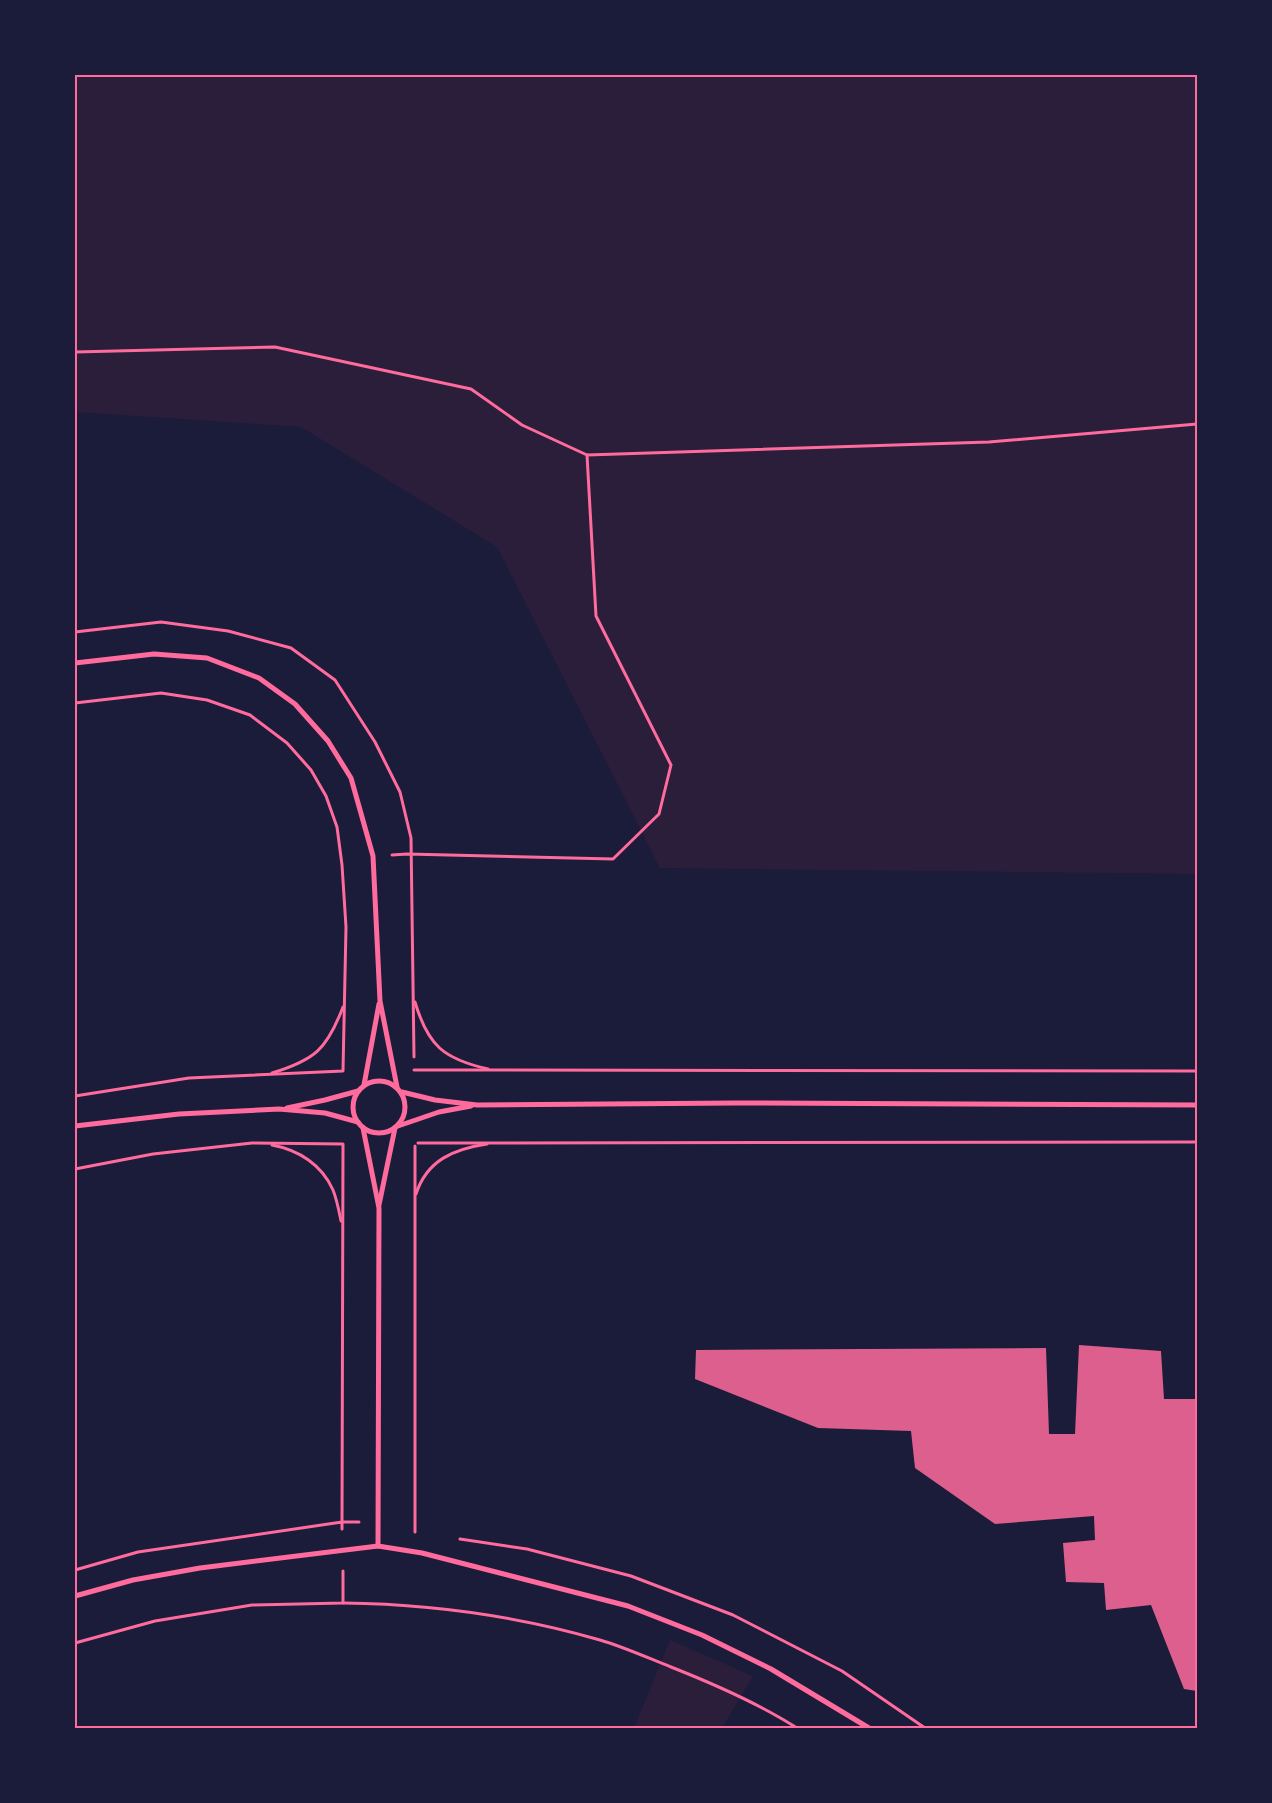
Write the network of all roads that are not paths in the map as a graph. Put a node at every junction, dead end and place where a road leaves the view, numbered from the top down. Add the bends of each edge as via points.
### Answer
1 (75, 663) edge
2 (380, 1001) junction
3 (364, 1085) junction
4 (397, 1087) junction
5 (358, 1091) junction
6 (402, 1092) junction
7 (477, 1105) junction
8 (1197, 1105) edge
9 (279, 1109) junction
10 (358, 1122) junction
11 (75, 1126) edge
12 (396, 1127) junction
13 (364, 1128) junction
14 (379, 1208) junction
15 (378, 1546) junction
16 (75, 1596) edge
17 (869, 1728) edge

1 - 2 street via 154,654 207,658 259,678 295,704 328,741 351,778 373,856
2 - 3 street
2 - 4 street
3 - 4 street via 381,1080
3 - 5 street
4 - 6 street
5 - 9 street
5 - 10 street via 353,1106
6 - 7 street
6 - 12 street via 405,1114
7 - 8 street
7 - 12 street via 439,1112
9 - 10 street via 325,1113
9 - 11 street via 179,1114
10 - 13 street
12 - 13 street via 379,1133
12 - 14 street
13 - 14 street
14 - 15 street
15 - 16 street via 181,1571
15 - 17 street via 628,1606 702,1635 754,1661

